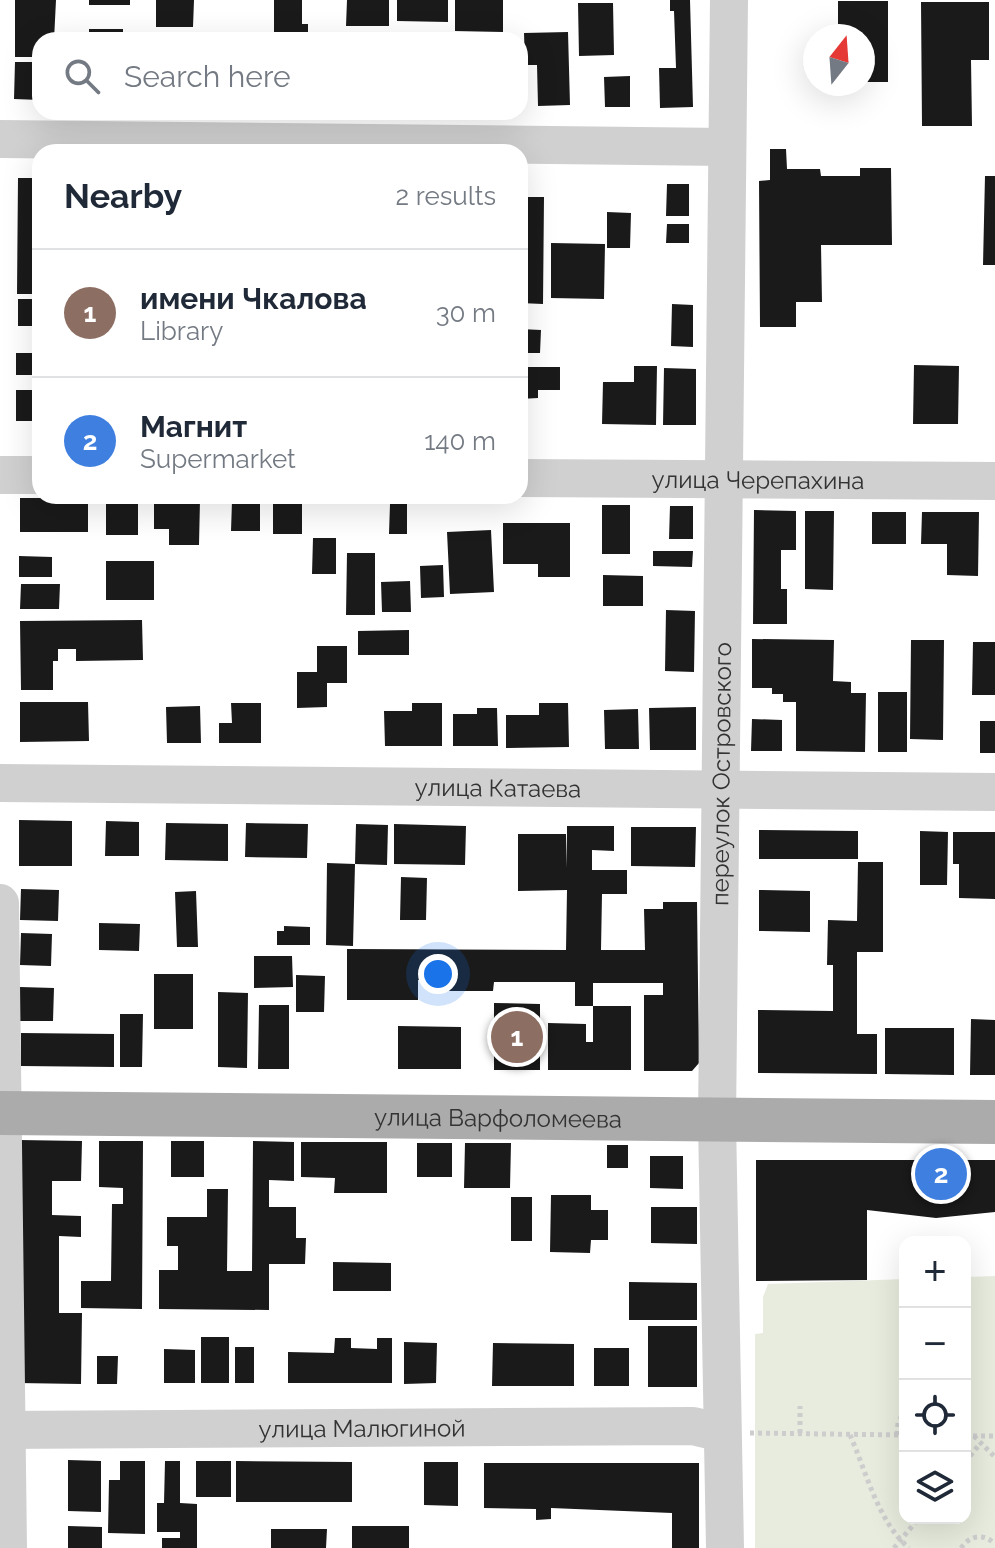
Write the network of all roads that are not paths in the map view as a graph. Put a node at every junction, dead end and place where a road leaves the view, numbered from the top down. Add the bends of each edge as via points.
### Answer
1 (729, 0) edge
2 (0, 139) edge
3 (454, 144) edge
4 (528, 145) edge
5 (726, 147) junction
6 (0, 475) edge
7 (32, 475) edge
8 (528, 478) edge
9 (723, 479) junction
10 (995, 481) edge
11 (0, 783) edge
12 (721, 790) junction
13 (995, 792) edge
14 (0, 903) edge
15 (1, 1113) edge
16 (717, 1121) junction
17 (995, 1122) edge
18 (2, 1430) edge
19 (722, 1433) junction
20 (8, 1548) edge
21 (725, 1548) edge

1 - 5 street, переулок Островского
2 - 3 street
4 - 5 street
5 - 9 street, переулок Островского
6 - 7 street
8 - 9 street, улица Черепахина
9 - 10 street, улица Черепахина
9 - 12 street, переулок Островского
11 - 12 street, улица Катаева
12 - 13 street, улица Катаева
12 - 16 street, переулок Островского
14 - 15 street
15 - 16 main road, улица Варфоломеева
15 - 18 street
16 - 17 main road, улица Варфоломеева
16 - 19 street, переулок Островского
18 - 19 street, улица Малюгиной via 693,1426
18 - 20 street
19 - 21 street, переулок Островского

